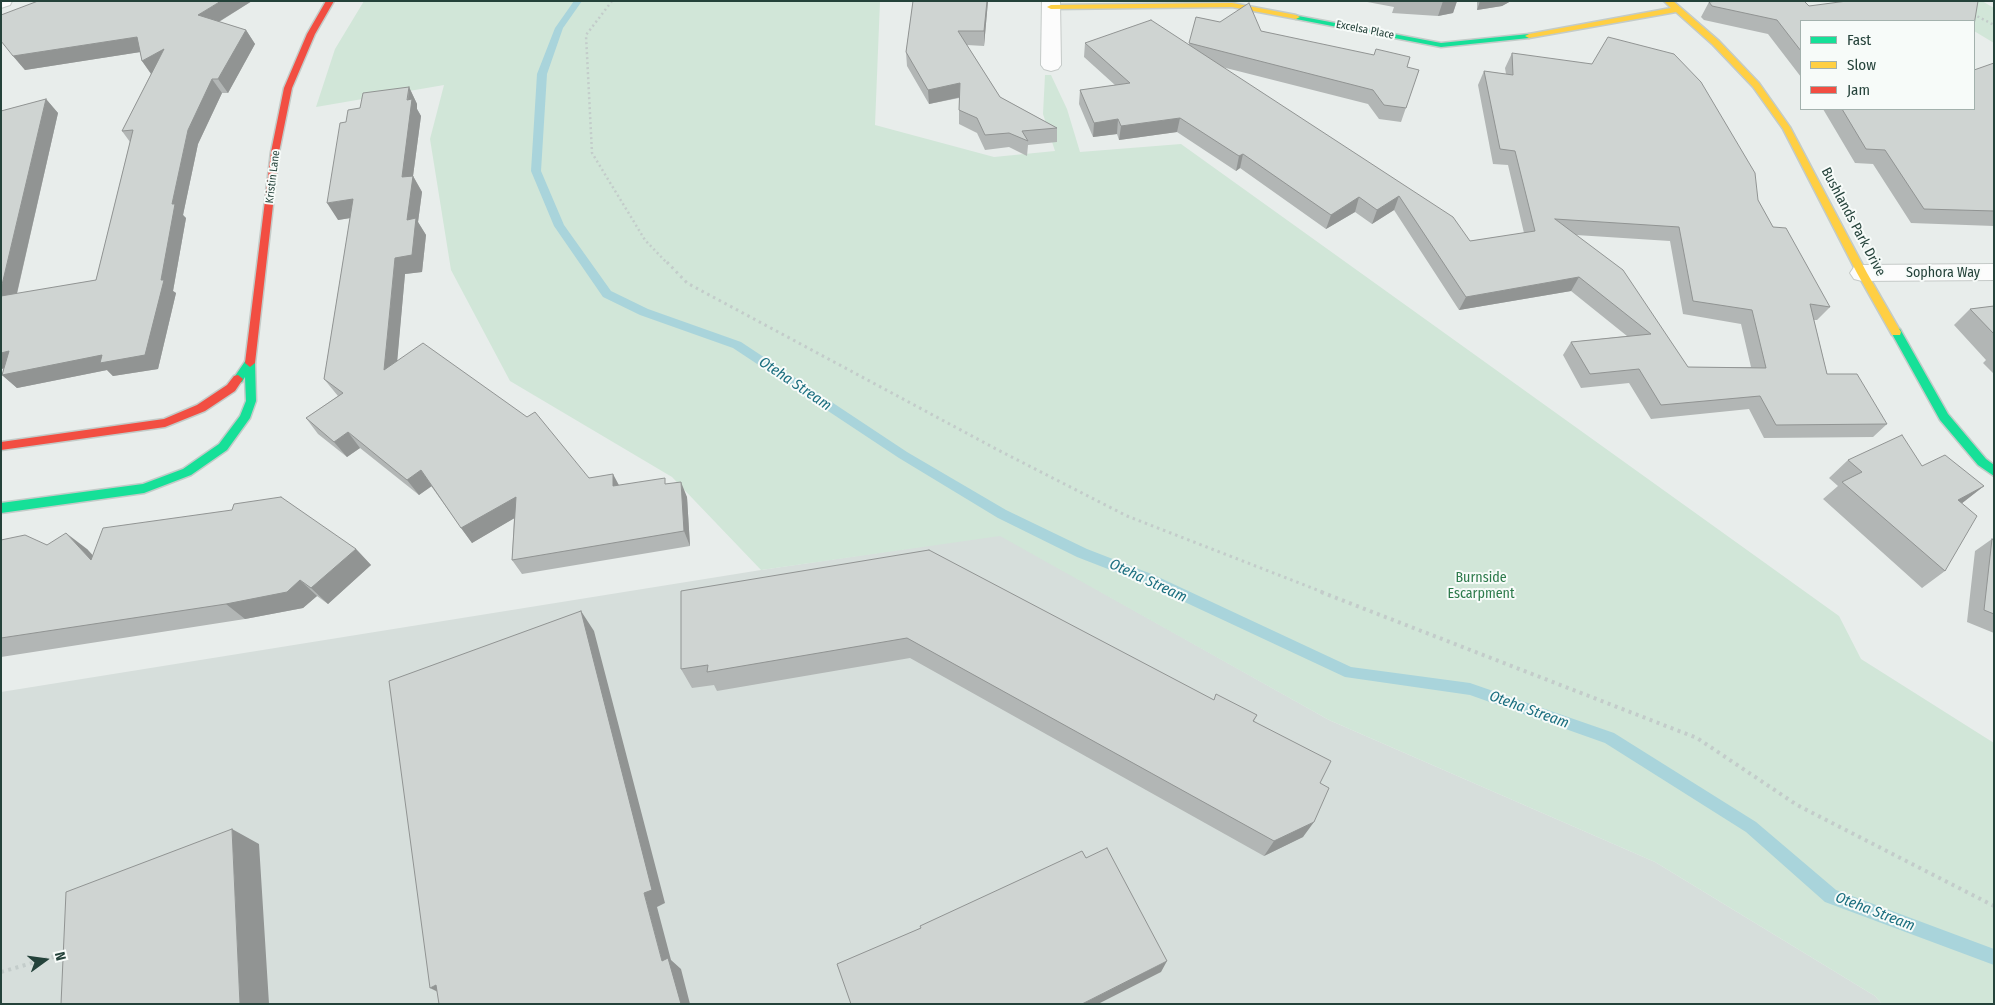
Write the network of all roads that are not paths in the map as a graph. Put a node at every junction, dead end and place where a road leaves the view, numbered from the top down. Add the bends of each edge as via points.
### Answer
1 (330, 1) edge
2 (1050, 4) edge
3 (1672, 5) edge
4 (1051, 65) dead end
5 (1994, 272) edge
6 (1862, 273) junction
7 (250, 363) junction
8 (1, 446) edge
9 (1994, 472) edge
10 (1, 508) edge

1 - 7 street, Kristin Lane via 311,34 288,88 275,152
2 - 3 street, Excelsa Place via 1232,5 1441,45 1508,40
2 - 4 street, Excelsa Place
3 - 6 street, Bushlands Park Drive via 1716,43 1756,85 1787,129
5 - 6 street, Sophora Way
6 - 9 street, Bushlands Park Drive via 1944,418
7 - 8 street via 231,388 219,397 164,423
7 - 10 street, Kristin Lane via 251,401 245,418 223,447 187,472 144,488

